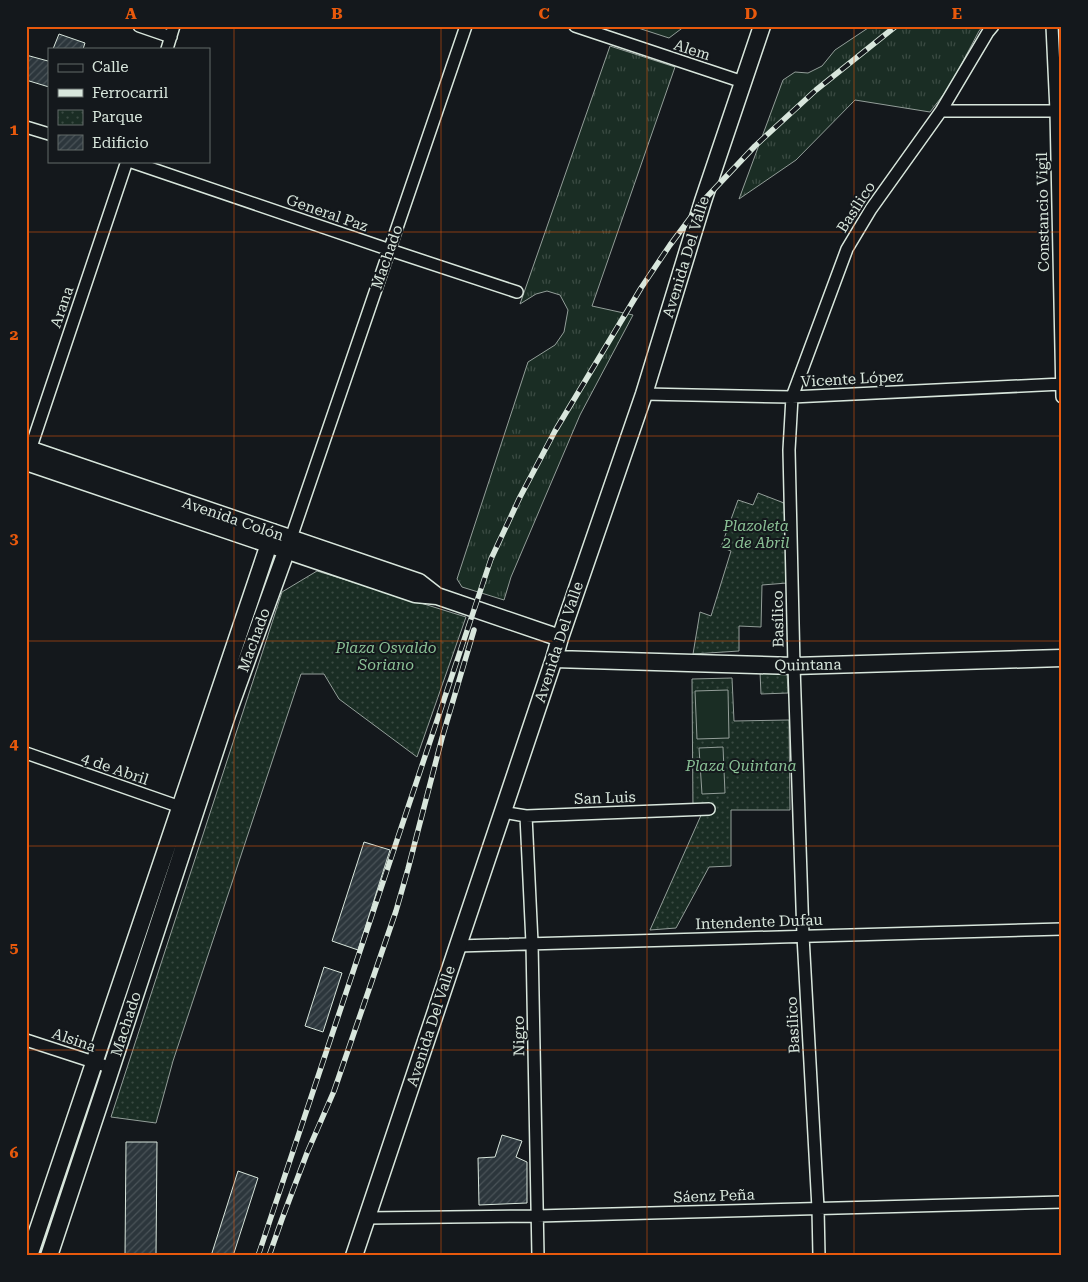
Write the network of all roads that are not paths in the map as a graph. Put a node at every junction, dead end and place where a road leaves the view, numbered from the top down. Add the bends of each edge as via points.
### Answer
1 (139, 26) edge
2 (466, 26) edge
3 (575, 26) edge
4 (762, 26) edge
5 (993, 26) edge
6 (1052, 26) edge
7 (173, 32) edge
8 (167, 48) edge
9 (743, 82) junction
10 (941, 111) junction
11 (1059, 111) edge
12 (26, 127) edge
13 (48, 134) edge
14 (128, 162) edge
15 (131, 162) edge
16 (390, 250) junction
17 (516, 292) dead end
18 (1062, 384) edge
19 (644, 394) junction
20 (792, 396) junction
21 (1062, 397) edge
22 (27, 455) edge
23 (270, 539) junction
24 (289, 545) junction
25 (560, 638) junction
26 (1062, 658) edge
27 (554, 660) junction
28 (794, 666) junction
29 (26, 753) edge
30 (709, 809) dead end
31 (187, 810) junction
32 (502, 812) junction
33 (526, 816) junction
34 (1062, 929) edge
35 (803, 936) junction
36 (532, 943) junction
37 (457, 946) junction
38 (26, 1040) edge
39 (94, 1062) junction
40 (112, 1068) junction
41 (1062, 1202) edge
42 (818, 1208) junction
43 (537, 1216) junction
44 (367, 1218) junction
45 (29, 1256) edge
46 (49, 1256) edge
47 (354, 1256) edge
48 (538, 1256) edge
49 (819, 1256) edge

1 - 7 street
2 - 16 street, Machado
3 - 9 street, Alem
4 - 9 street, Avenida Del Valle
5 - 10 street, Basílico
6 - 11 street, Constancio Vigil
7 - 8 street
9 - 19 street, Avenida Del Valle
10 - 11 street
10 - 20 street, Basílico via 871,209 847,249
11 - 18 street, Constancio Vigil
12 - 13 street
14 - 22 street, Arana
15 - 16 street, General Paz
16 - 17 street, General Paz
16 - 24 street, Machado
18 - 20 street, Vicente López
18 - 21 street, Constancio Vigil
19 - 20 street, Vicente López
19 - 25 street, Avenida Del Valle
20 - 28 street, Basílico
22 - 23 street, Avenida Colón
23 - 24 street, Avenida Colón
23 - 31 street, Machado
24 - 25 street, Avenida Colón via 415,594 437,596
24 - 31 street, Machado
25 - 27 street, Avenida Del Valle
26 - 28 street, Quintana
27 - 28 street, Quintana
27 - 32 street, Avenida Del Valle
28 - 35 street, Basílico
29 - 31 street, 4 de Abril
30 - 33 street, San Luis
31 - 39 street, Machado
31 - 40 street, Machado
32 - 33 street, San Luis
32 - 37 street, Avenida Del Valle
33 - 36 street, Nigro
34 - 35 street, Intendente Dufau
35 - 36 street, Intendente Dufau
35 - 42 street, Basílico
36 - 37 street, Intendente Dufau
36 - 43 street, Nigro
37 - 44 street, Avenida Del Valle
38 - 39 street, Alsina
39 - 40 street, Alsina
39 - 45 street, Machado
40 - 46 street, Machado
41 - 42 street, Sáenz Peña
42 - 43 street, Sáenz Peña
42 - 49 street, Basílico
43 - 44 street, Sáenz Peña
43 - 48 street, Nigro
44 - 47 street, Avenida Del Valle

